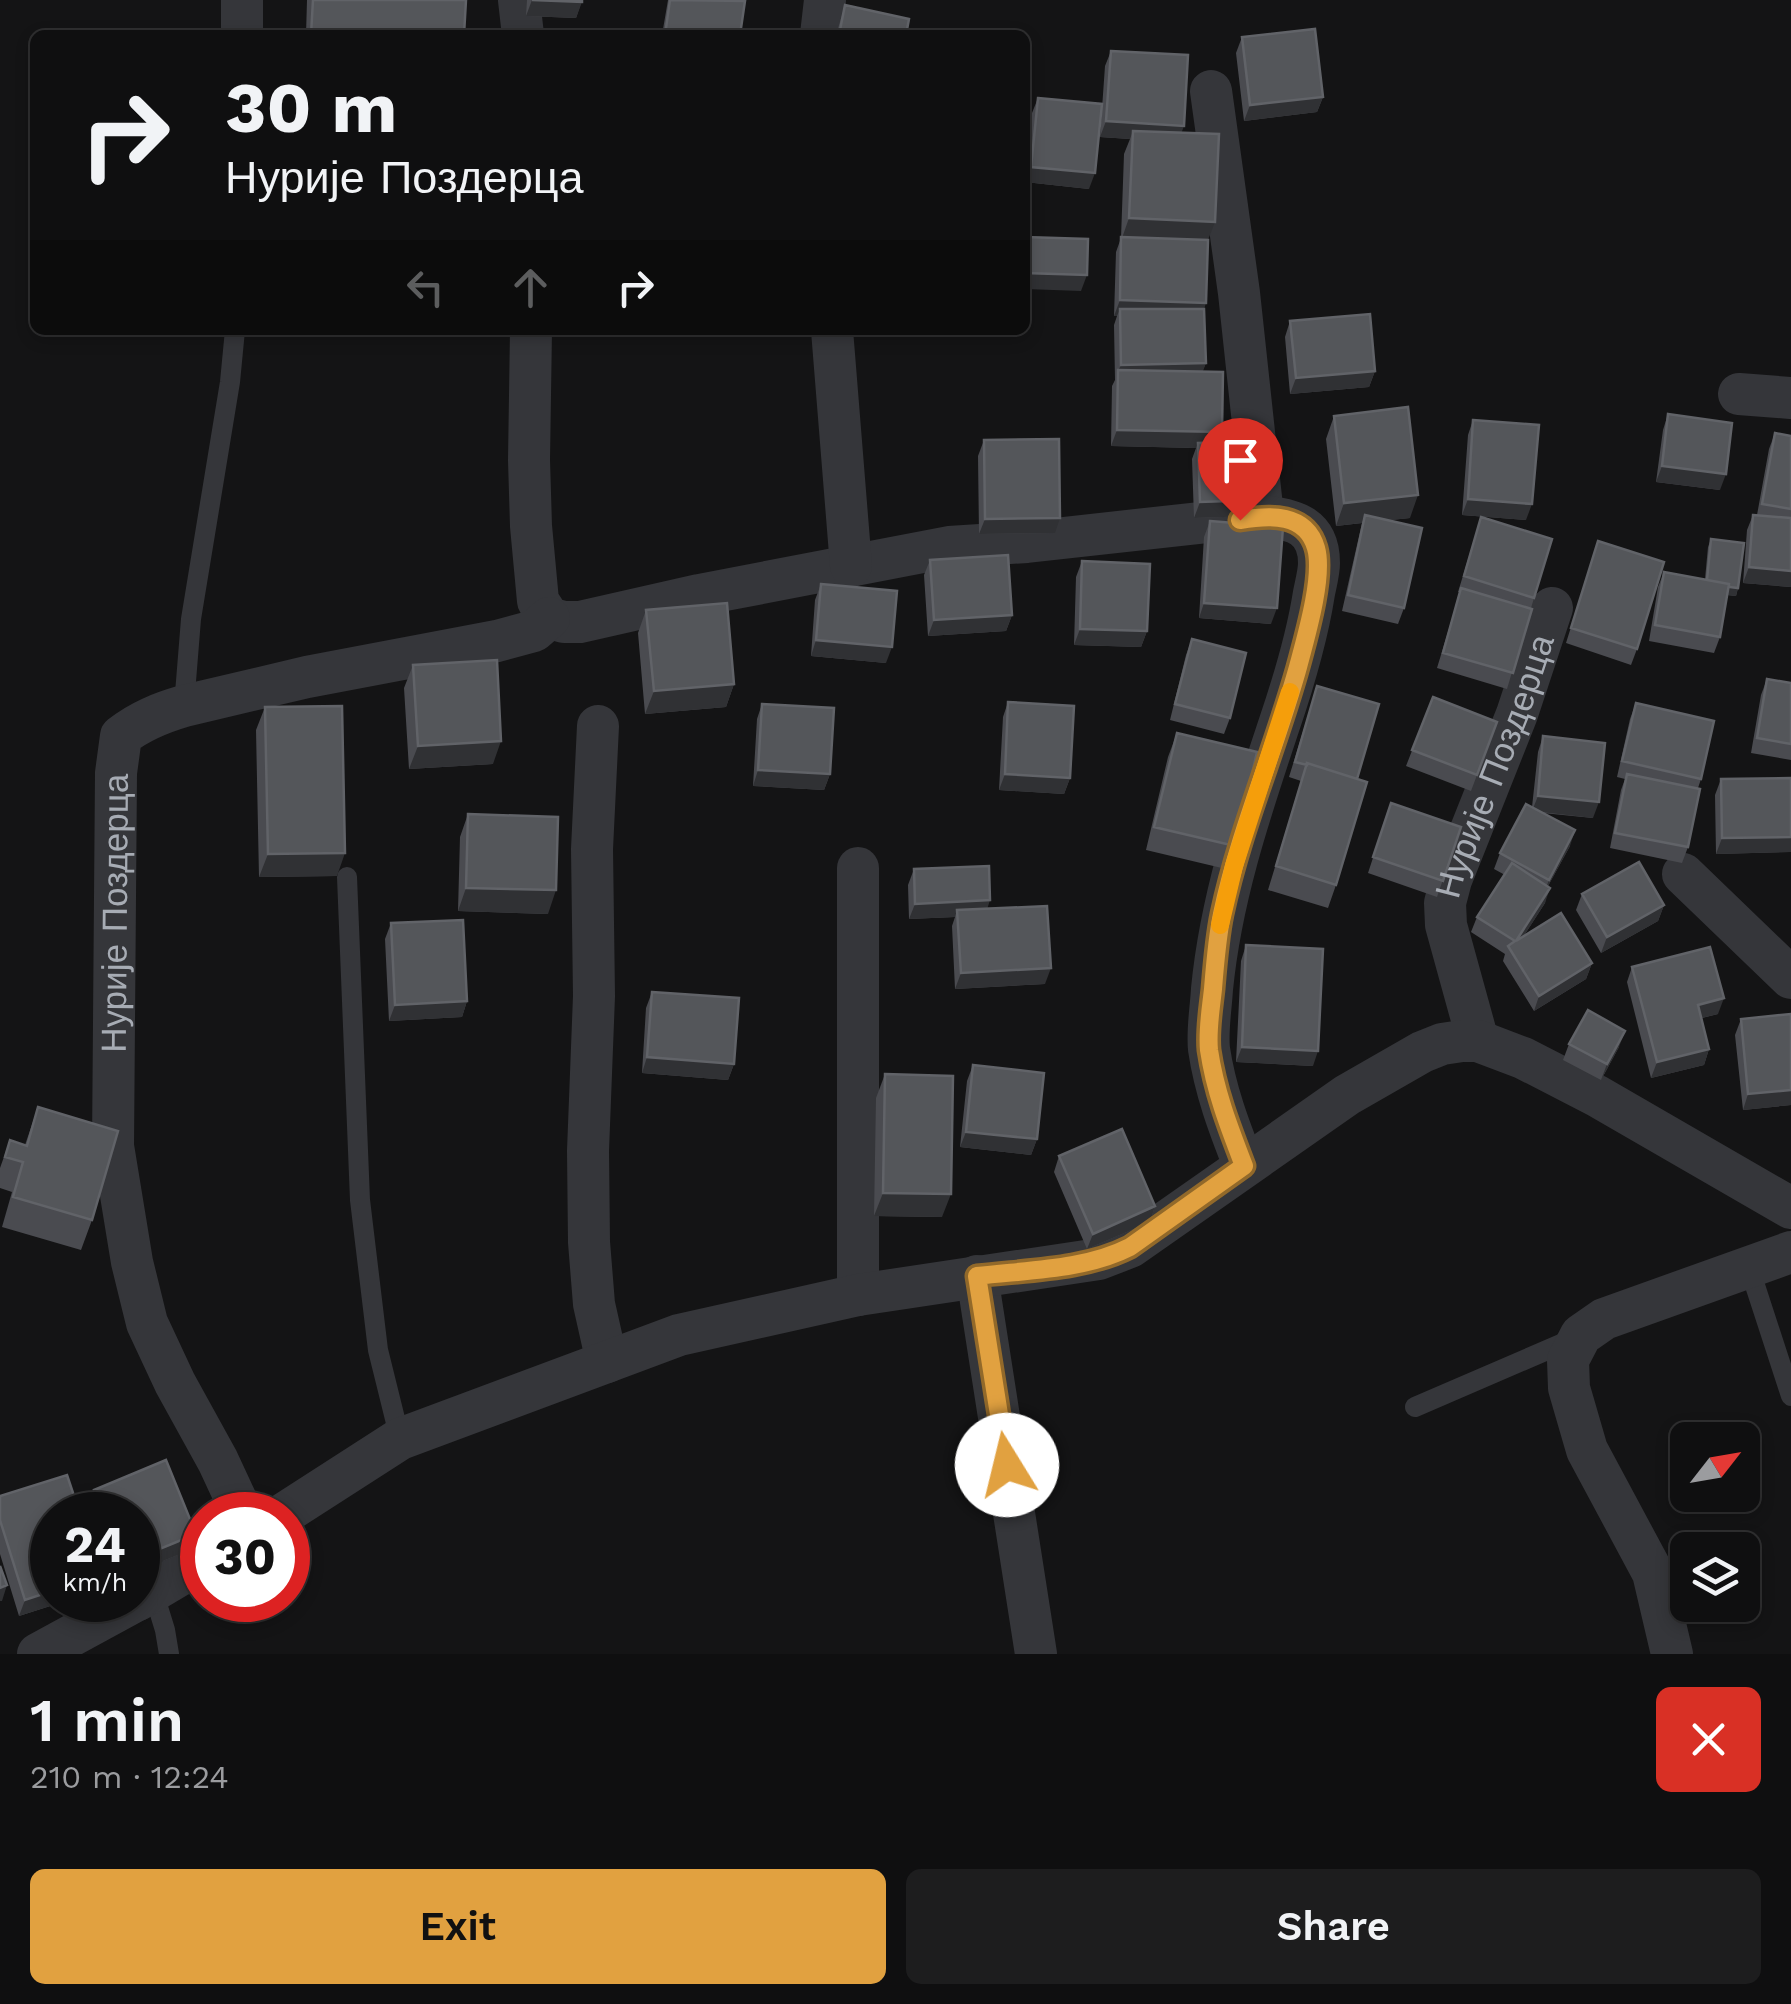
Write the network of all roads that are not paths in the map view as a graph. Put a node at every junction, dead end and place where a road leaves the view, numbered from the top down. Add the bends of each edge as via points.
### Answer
1 (242, 0) edge
2 (520, 0) edge
3 (825, 0) edge
4 (242, 30) edge
5 (523, 30) edge
6 (822, 30) edge
7 (1211, 91) dead end
8 (235, 335) edge
9 (531, 335) edge
10 (832, 335) edge
11 (1739, 394) dead end
12 (1791, 398) edge
13 (1263, 516) junction
14 (851, 566) junction
15 (1552, 608) dead end
16 (549, 618) junction
17 (184, 706) junction
18 (598, 726) dead end
19 (858, 868) dead end
20 (1683, 874) dead end
21 (347, 877) edge
22 (1791, 978) edge
23 (1478, 1040) junction
24 (1244, 1166) junction
25 (1791, 1208) edge
26 (1791, 1252) edge
27 (1748, 1267) junction
28 (977, 1276) junction
29 (858, 1294) junction
30 (1574, 1348) junction
31 (606, 1362) junction
32 (1791, 1396) edge
33 (1416, 1406) dead end
34 (400, 1439) junction
35 (233, 1492) edge
36 (310, 1497) edge
37 (96, 1622) edge
38 (160, 1622) edge
39 (38, 1654) edge
40 (169, 1654) edge
41 (1036, 1654) edge
42 (1672, 1654) edge

1 - 4 street
2 - 5 street
3 - 6 street
7 - 13 street
8 - 17 lane
9 - 16 street via 531,526 538,601
10 - 14 street
11 - 12 street
13 - 14 street, Нурије Поздерца via 948,547
13 - 24 street, Нурије Поздерца via 1309,530 1319,562 1309,628 1234,866 1215,960 1208,1045 1220,1103
14 - 16 street, Нурије Поздерца via 580,622
15 - 23 street, Нурије Поздерца via 1445,903
16 - 17 street, Нурије Поздерца via 534,631 497,641
17 - 35 street, Нурије Поздерца via 121,736 113,1146 147,1324
18 - 31 street via 588,1151 594,1304
19 - 29 street
20 - 22 street
21 - 34 lane via 360,1200 378,1350
23 - 24 street via 1442,1044 1387,1070
23 - 25 street via 1597,1096
24 - 28 street via 1117,1254
26 - 27 street
27 - 30 street via 1604,1319
27 - 32 lane
28 - 29 street
28 - 41 street
29 - 31 street via 679,1335
30 - 33 lane
30 - 42 street via 1569,1388 1587,1450 1653,1574
31 - 34 street
34 - 36 street
37 - 39 street
38 - 40 lane

